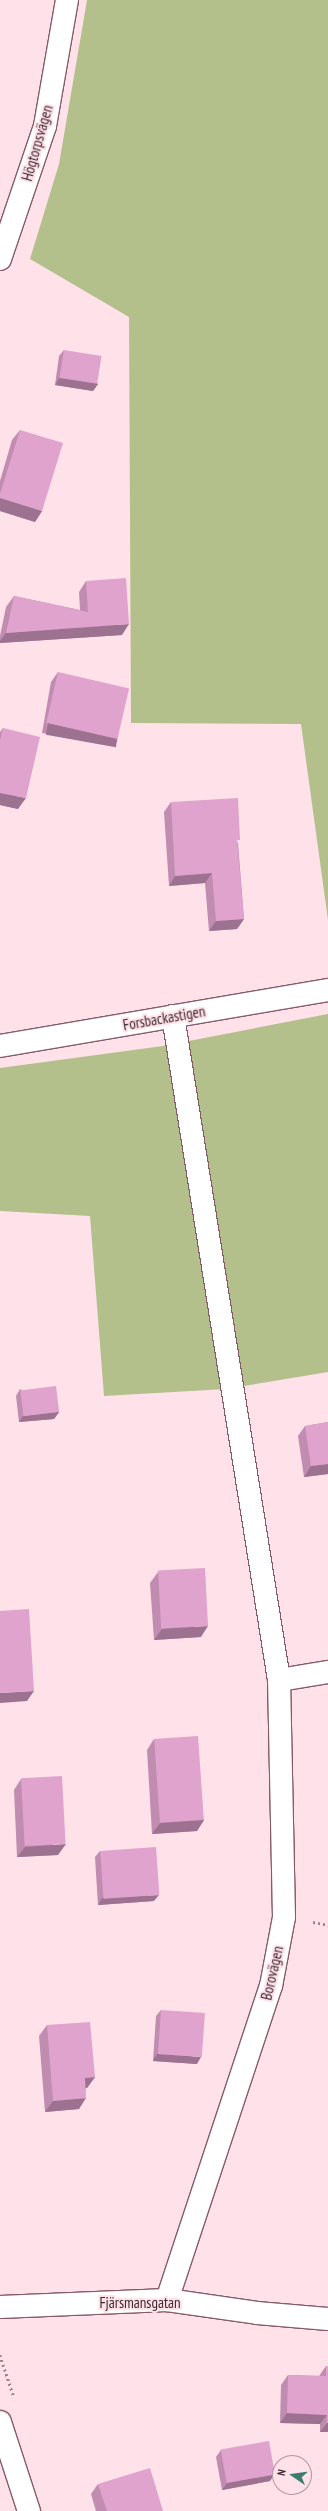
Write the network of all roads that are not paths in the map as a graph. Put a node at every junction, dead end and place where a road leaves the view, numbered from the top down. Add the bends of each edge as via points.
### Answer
1 (68, 0) edge
2 (0, 259) edge
3 (328, 990) edge
4 (173, 1016) junction
5 (0, 1046) edge
6 (328, 1672) edge
7 (279, 1680) junction
8 (167, 2300) junction
9 (0, 2307) edge
10 (328, 2319) edge
11 (0, 2422) edge
12 (29, 2511) edge

1 - 2 street, Högtorpsvägen via 46,126
3 - 4 street, Forsbackastigen
4 - 5 street, Forsbackastigen
4 - 7 street, Borovägen
6 - 7 street
7 - 8 street, Borovägen via 284,1917 271,1986
8 - 9 street, Fjärsmansgatan
8 - 10 street, Fjärsmansgatan via 257,2313
11 - 12 street

